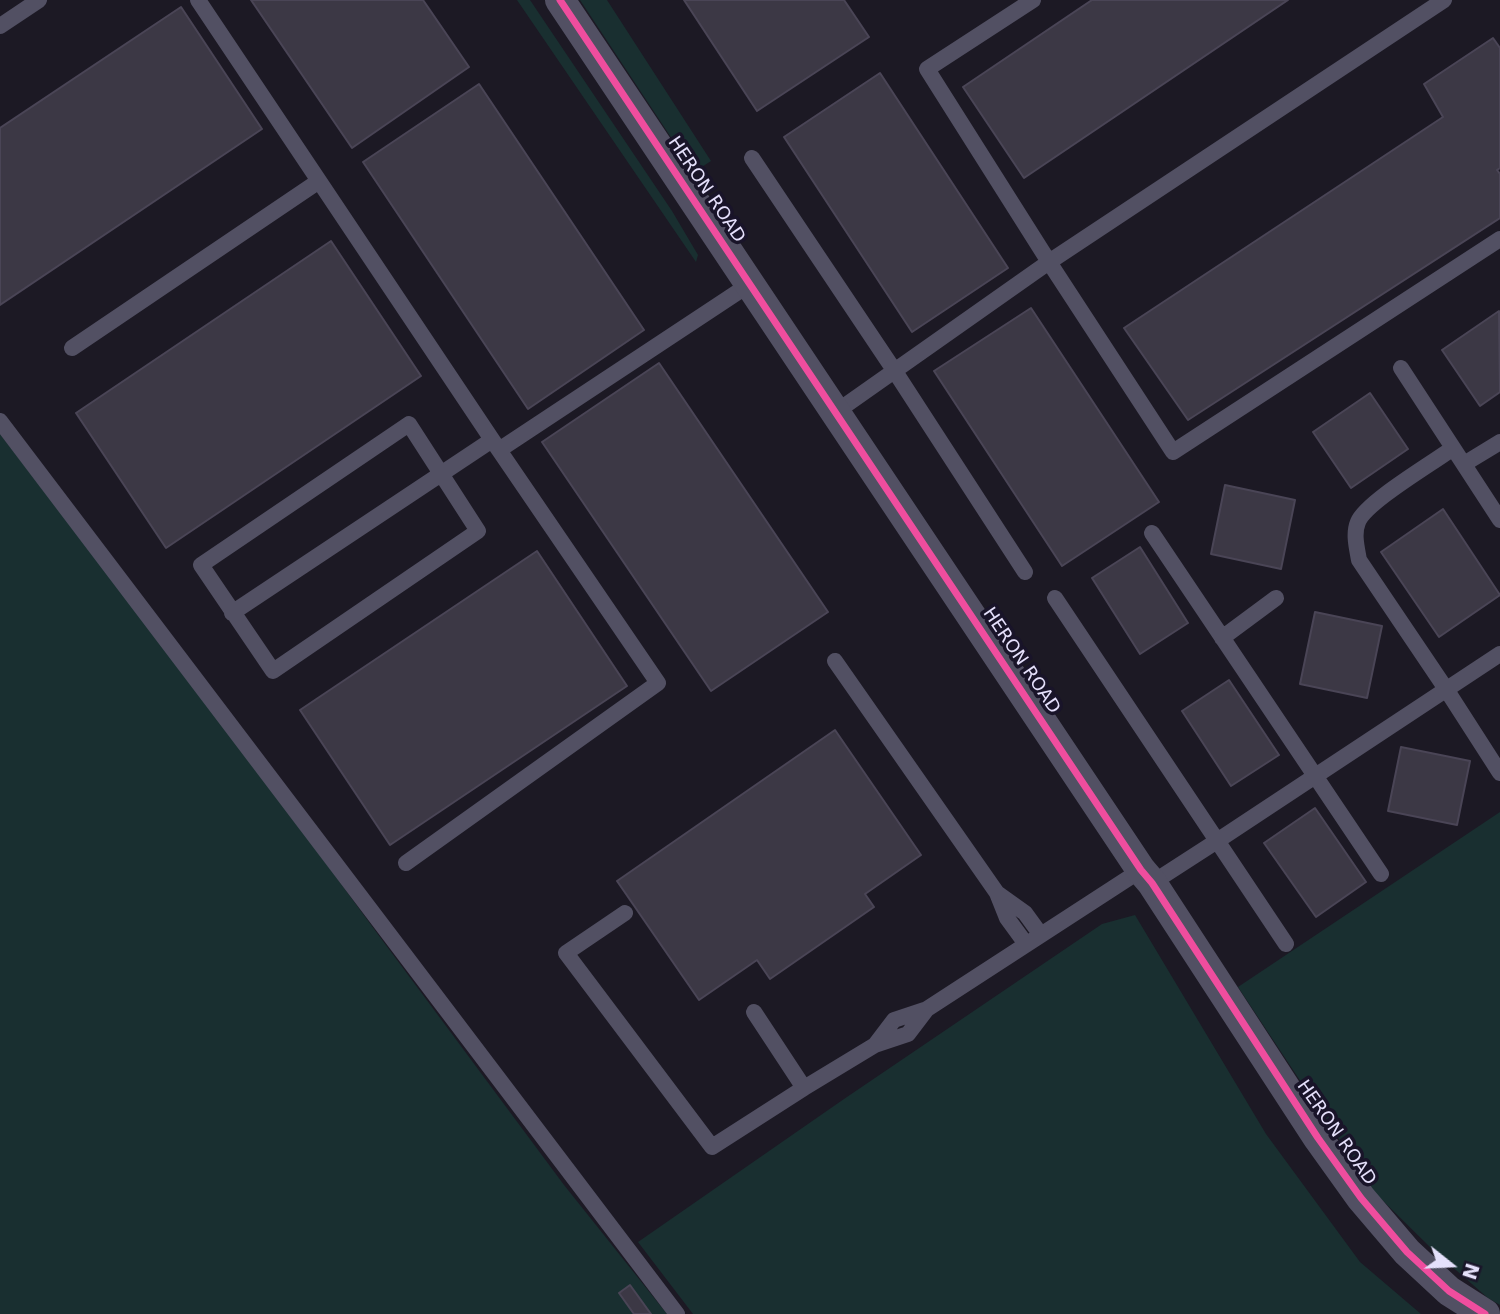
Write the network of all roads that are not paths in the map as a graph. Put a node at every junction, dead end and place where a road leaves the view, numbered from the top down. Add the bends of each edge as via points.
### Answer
1 (39, 0) edge
2 (198, 0) edge
3 (560, 0) edge
4 (1033, 0) edge
5 (1444, 0) edge
6 (0, 26) edge
7 (752, 158) dead end
8 (319, 181) junction
9 (1500, 239) edge
10 (1049, 262) junction
11 (750, 285) junction
12 (72, 348) dead end
13 (1401, 368) dead end
14 (894, 370) junction
15 (836, 412) junction
16 (0, 421) edge
17 (1500, 442) edge
18 (496, 445) junction
19 (1453, 448) junction
20 (1464, 464) junction
21 (441, 474) junction
22 (1500, 520) edge
23 (1152, 533) dead end
24 (1025, 572) dead end
25 (1055, 598) dead end
26 (1276, 598) dead end
27 (232, 612) junction
28 (1222, 638) junction
29 (1500, 653) edge
30 (835, 661) dead end
31 (1446, 689) junction
32 (1500, 774) edge
33 (1315, 776) junction
34 (1217, 841) junction
35 (406, 863) dead end
36 (1381, 874) dead end
37 (1146, 876) junction
38 (997, 893) junction
39 (625, 913) dead end
40 (1041, 935) junction
41 (1026, 944) junction
42 (1286, 944) dead end
43 (754, 1012) dead end
44 (804, 1088) junction
45 (677, 1314) edge
46 (1485, 1314) edge

1 - 6 lane
2 - 8 lane
3 - 11 street, HERON ROAD
4 - 10 lane via 927,69
5 - 10 lane
7 - 14 lane
8 - 12 lane
8 - 18 lane
9 - 10 lane via 1173,452
10 - 14 lane
11 - 15 street, HERON ROAD
11 - 18 lane
13 - 19 lane
14 - 15 lane
14 - 24 lane
15 - 37 street, HERON ROAD
16 - 45 lane
17 - 20 lane
18 - 21 lane
18 - 35 lane via 658,683
19 - 20 lane
19 - 31 lane via 1369,507 1357,523 1355,537 1359,560
20 - 22 lane
21 - 27 lane
21 - 27 lane via 409,424 201,565
21 - 27 lane via 478,531 273,671
23 - 28 lane
25 - 34 lane
26 - 28 lane
28 - 33 lane
29 - 31 lane
30 - 38 lane
31 - 32 lane
31 - 33 lane
33 - 34 lane
33 - 36 lane
34 - 37 lane
34 - 42 lane
37 - 40 lane
37 - 46 street, HERON ROAD via 1361,1198 1406,1252 1449,1291
38 - 40 lane via 1025,913
38 - 41 lane via 1007,918
39 - 44 lane via 566,953 712,1147
40 - 41 lane
41 - 44 lane via 927,1009 894,1020 875,1045
43 - 44 lane

